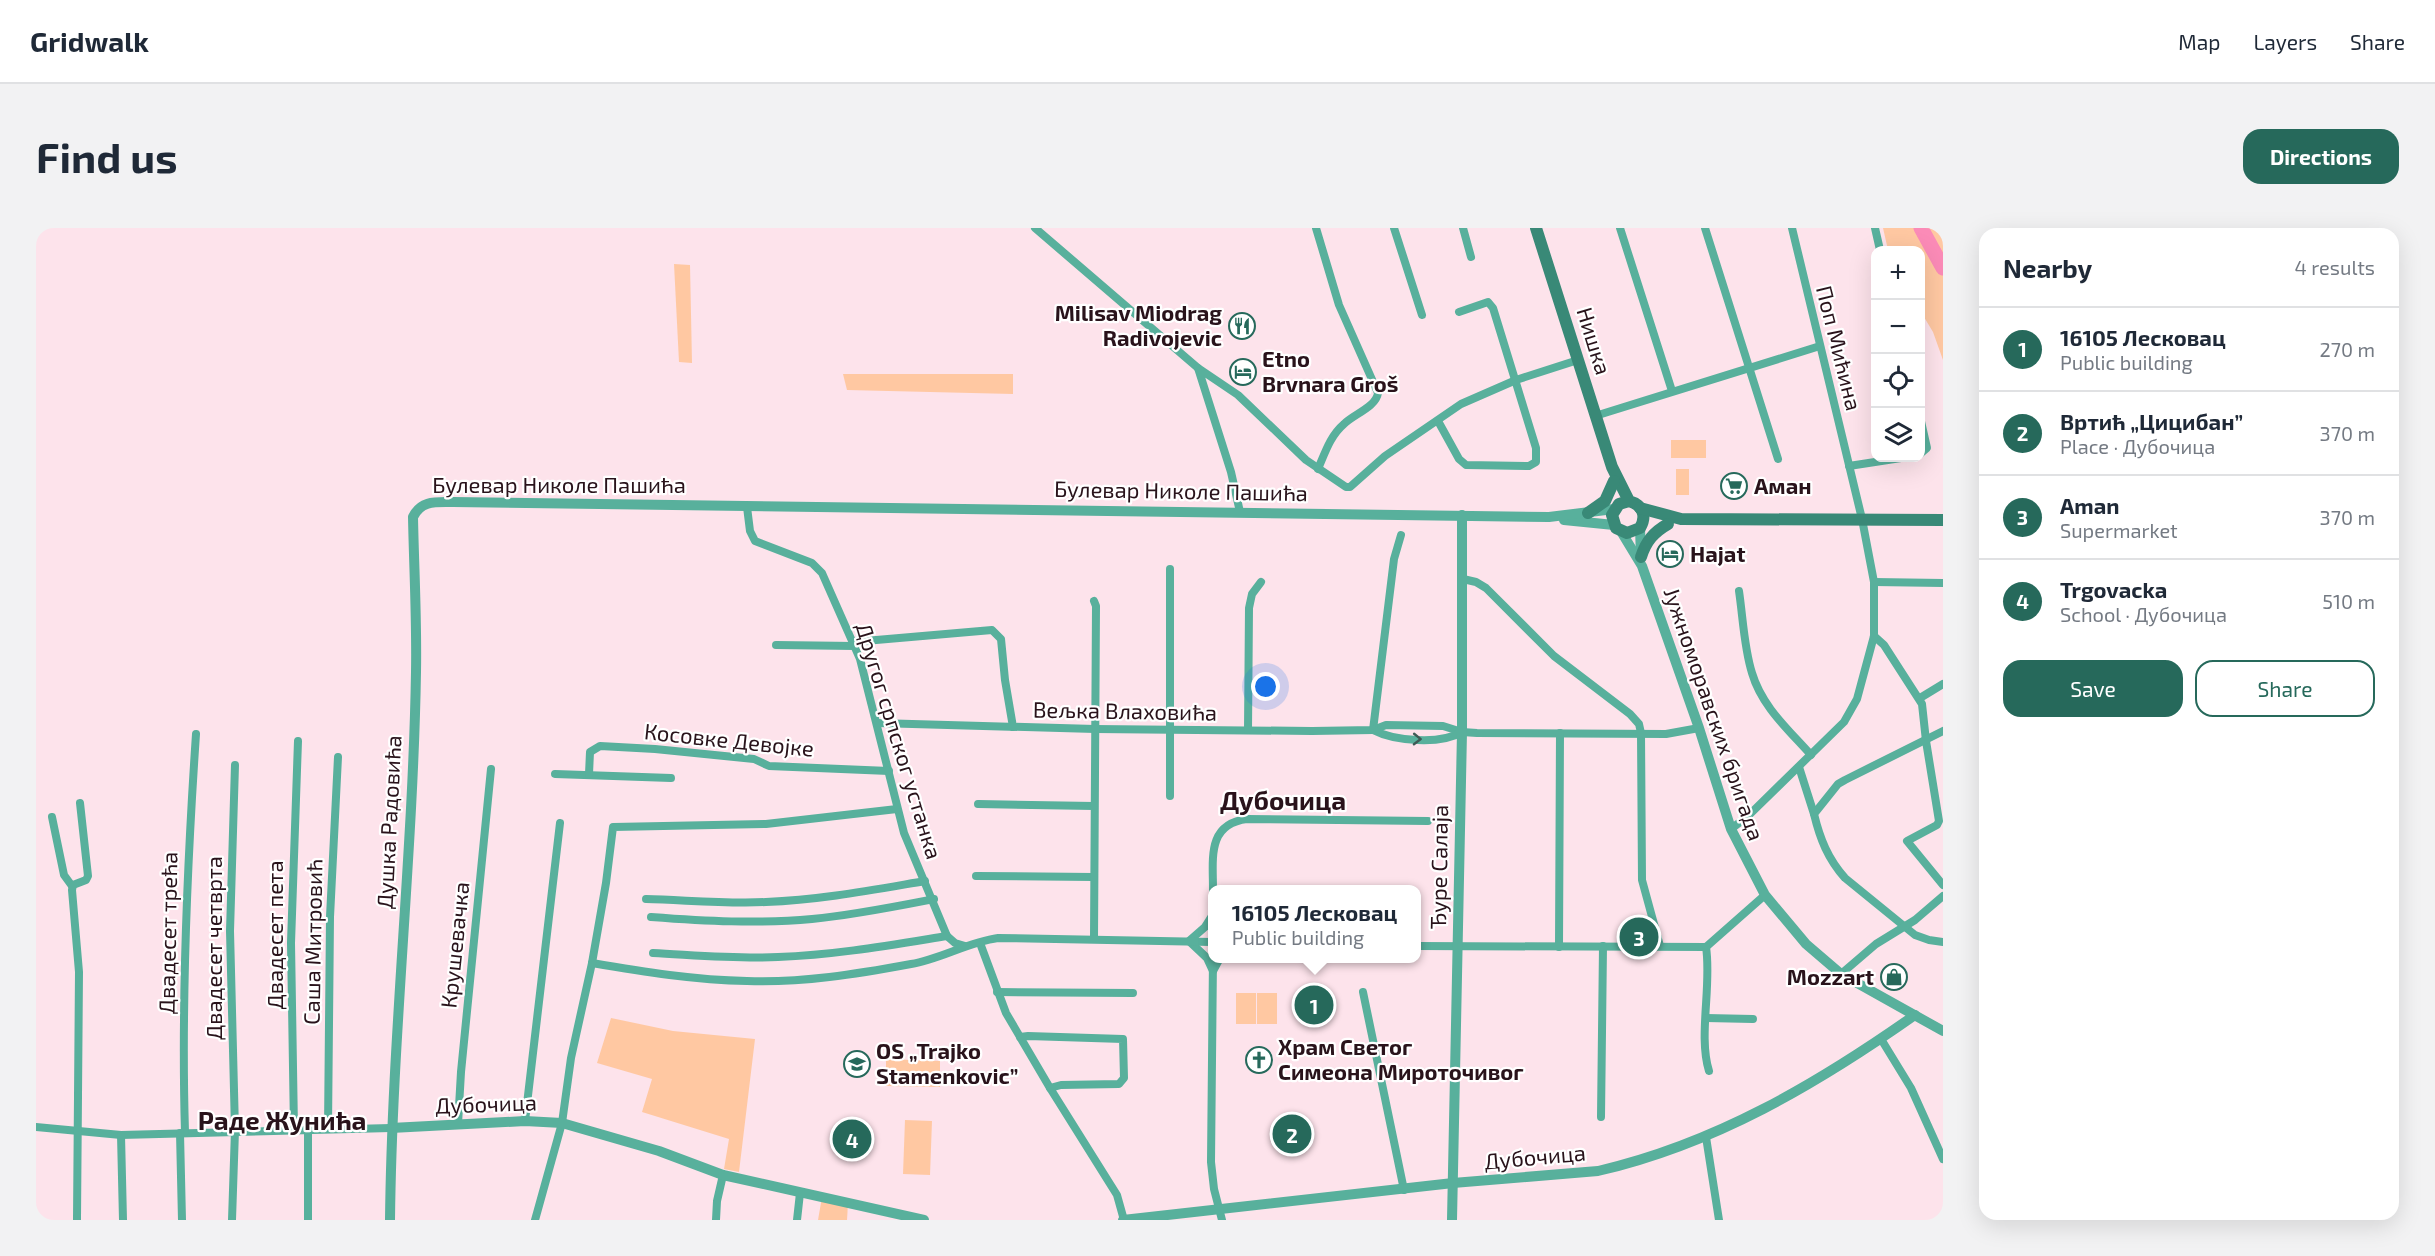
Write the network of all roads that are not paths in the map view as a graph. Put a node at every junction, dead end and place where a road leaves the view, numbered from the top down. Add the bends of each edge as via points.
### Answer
1 (1035, 228) edge
2 (1316, 228) edge
3 (1394, 228) edge
4 (1463, 228) edge
5 (1536, 228) edge
6 (1620, 228) edge
7 (1705, 228) edge
8 (1792, 228) edge
9 (1875, 228) edge
10 (1879, 246) edge
11 (1471, 257) dead end
12 (1459, 312) dead end
13 (1422, 315) dead end
14 (1820, 346) junction
15 (1578, 360) junction
16 (1198, 368) junction
17 (1749, 368) junction
18 (1516, 380) junction
19 (1672, 391) junction
20 (1595, 416) junction
21 (1438, 421) junction
22 (1778, 459) dead end
23 (1875, 462) edge
24 (1849, 466) junction
25 (1612, 467) junction
26 (1318, 470) junction
27 (1614, 481) junction
28 (1626, 506) junction
29 (747, 507) junction
30 (1240, 512) junction
31 (1588, 513) junction
32 (1462, 515) junction
33 (413, 517) joint
34 (1549, 517) junction
35 (1681, 519) junction
36 (1862, 519) junction
37 (1943, 520) edge
38 (1668, 524) junction
39 (1641, 527) junction
40 (1618, 529) junction
41 (1401, 535) dead end
42 (1641, 562) junction
43 (1170, 569) dead end
44 (1463, 579) junction
45 (1260, 582) dead end
46 (1874, 582) junction
47 (1943, 583) edge
48 (1739, 591) dead end
49 (1094, 601) dead end
50 (1874, 636) junction
51 (854, 644) junction
52 (776, 645) dead end
53 (1943, 684) edge
54 (1920, 698) junction
55 (877, 723) junction
56 (1013, 727) junction
57 (1699, 728) junction
58 (1095, 729) junction
59 (1170, 730) junction
60 (1248, 730) junction
61 (1372, 730) junction
62 (1943, 730) edge
63 (1462, 732) junction
64 (1560, 733) junction
65 (1641, 733) junction
66 (196, 734) dead end
67 (298, 741) dead end
68 (1926, 741) junction
69 (1812, 755) junction
70 (338, 757) dead end
71 (235, 765) dead end
72 (1799, 767) junction
73 (491, 769) dead end
74 (889, 771) junction
75 (555, 774) dead end
76 (590, 774) junction
77 (670, 778) dead end
78 (1170, 796) dead end
79 (80, 803) dead end
80 (978, 804) dead end
81 (1094, 806) junction
82 (897, 809) junction
83 (1814, 814) junction
84 (52, 817) dead end
85 (1428, 820) dead end
86 (560, 823) dead end
87 (1731, 829) junction
88 (976, 876) dead end
89 (1093, 877) junction
90 (925, 881) junction
91 (1213, 885) edge
92 (1943, 885) edge
93 (72, 886) junction
94 (1765, 895) junction
95 (1943, 896) edge
96 (646, 899) dead end
97 (934, 899) junction
98 (651, 917) dead end
99 (1208, 921) edge
100 (1903, 927) junction
101 (947, 936) junction
102 (1094, 938) junction
103 (1189, 941) junction
104 (1208, 942) edge
105 (1943, 942) edge
106 (980, 943) junction
107 (965, 946) junction
108 (1421, 946) edge
109 (1603, 946) junction
110 (1660, 946) junction
111 (1456, 947) junction
112 (1559, 947) junction
113 (1706, 947) junction
114 (653, 953) dead end
115 (1208, 960) edge
116 (592, 963) junction
117 (1209, 963) edge
118 (1213, 963) edge
119 (1217, 963) edge
120 (1213, 971) junction
121 (1841, 974) junction
122 (997, 992) junction
123 (1363, 992) dead end
124 (1133, 993) dead end
125 (1915, 1015) junction
126 (1706, 1018) junction
127 (1753, 1019) dead end
128 (1943, 1030) edge
129 (1020, 1037) junction
130 (1881, 1039) junction
131 (1709, 1071) dead end
132 (1050, 1088) junction
133 (1601, 1117) dead end
134 (525, 1121) junction
135 (458, 1124) junction
136 (562, 1124) junction
137 (391, 1128) junction
138 (36, 1129) edge
139 (294, 1129) junction
140 (308, 1129) junction
141 (328, 1129) junction
142 (235, 1130) junction
143 (76, 1131) junction
144 (182, 1132) junction
145 (121, 1135) junction
146 (1706, 1137) junction
147 (1943, 1159) edge
148 (723, 1175) junction
149 (1453, 1183) junction
150 (1404, 1190) junction
151 (800, 1193) junction
152 (1221, 1215) edge
153 (77, 1220) edge
154 (123, 1220) edge
155 (182, 1220) edge
156 (232, 1220) edge
157 (308, 1220) edge
158 (390, 1220) edge
159 (536, 1220) edge
160 (716, 1220) edge
161 (797, 1220) edge
162 (924, 1220) edge
163 (1123, 1220) edge
164 (1452, 1220) edge
165 (1719, 1220) edge

1 - 16 street
2 - 26 street via 1339,305 1378,393 1374,402 1338,430
3 - 13 street
4 - 11 street
5 - 15 main road, Нишка
6 - 19 street
7 - 17 street
8 - 14 street, Поп Мићина
9 - 10 street
12 - 18 street via 1490,304
14 - 17 street
14 - 24 street, Поп Мићина
15 - 18 street
15 - 20 main road, Нишка
16 - 26 street via 1238,395
16 - 30 street
17 - 19 street
17 - 22 street
18 - 21 street via 1461,404
18 - 21 street via 1536,448 1533,464 1466,465
19 - 20 street
20 - 25 main road, Нишка
21 - 26 street via 1407,440 1350,487
23 - 24 street
24 - 36 street, Поп Мићина
25 - 27 main road
25 - 28 main road
27 - 28 main road
27 - 31 main road via 1605,501
28 - 31 street, Булевар Николе Пашића
28 - 35 main road, Булевар Николе Пашића
28 - 39 main road via 1644,516
28 - 40 main road via 1612,515
29 - 30 street, Булевар Николе Пашића
29 - 33 street, Булевар Николе Пашића via 431,502 416,510
29 - 51 street, Другог српског устанка via 755,541 820,569
30 - 32 street, Булевар Николе Пашића
31 - 34 street, Булевар Николе Пашића
32 - 34 street, Булевар Николе Пашића
32 - 44 street, Ђуре Салаја
33 - 137 street, Душка Радовића via 414,736
34 - 40 street
35 - 36 main road, Булевар Николе Пашића
35 - 38 main road, Булевар Николе Пашића
36 - 37 main road, Булевар Николе Пашића
36 - 46 street, Поп Мићина
38 - 39 main road, Булевар Николе Пашића
38 - 42 main road via 1648,540
39 - 40 main road via 1632,533
39 - 42 street, Јужноморавских бригада
40 - 42 street, Јужноморавских бригада
41 - 61 street via 1394,559
42 - 57 street, Јужноморавских бригада
43 - 59 street
44 - 63 street, Ђуре Салаја
44 - 65 street via 1486,588 1554,656 1630,714
45 - 60 street via 1249,608
46 - 47 street
46 - 50 street, Поп Мићина
48 - 69 street via 1750,666 1758,689 1773,714
49 - 58 street
50 - 54 street
50 - 69 street, Поп Мићина via 1851,712
51 - 52 street
51 - 55 street, Другог српског устанка
51 - 56 street via 992,630 1001,639
53 - 54 street
54 - 68 street
55 - 56 street, Вељка Влаховића
55 - 74 street, Другог српског устанка
56 - 58 street, Вељка Влаховића
57 - 65 street, Вељка Влаховића via 1676,733
57 - 87 street, Јужноморавских бригада
58 - 59 street, Вељка Влаховића
58 - 81 street
59 - 60 street, Вељка Влаховића
59 - 78 street
60 - 61 street, Вељка Влаховића
61 - 63 street, Вељка Влаховића via 1386,725 1443,726
61 -> 63 street, Вељка Влаховића via 1404,739 1453,738
62 - 68 street
63 - 64 street, Вељка Влаховића
63 - 111 street, Ђуре Салаја
64 - 65 street, Вељка Влаховића
64 - 112 street
65 - 110 street via 1642,880
66 - 144 street, Двадесет трећа via 187,899
67 - 139 street, Двадесет пета via 291,943
68 - 83 street via 1838,784
68 - 92 street via 1939,824 1907,841
69 - 72 street, Поп Мићина
70 - 141 street, Саша Митровић via 330,917
71 - 142 street, Двадесет четврта via 230,931
72 - 83 street
72 - 87 street, Поп Мићина
73 - 135 street, Крушевачка
74 - 76 street, Косовке Девојке via 769,766 754,759 600,746 590,752
74 - 82 street, Другог српског устанка
75 - 76 street, Косовке Девојке
76 - 77 street, Косовке Девојке
79 - 93 street via 88,876
80 - 81 street
81 - 89 street
82 - 90 street, Другог српског устанка
82 - 116 street via 766,824 613,827
83 - 100 street via 1824,847 1836,868
84 - 93 street via 64,875
85 - 91 street via 1232,822 1220,832 1214,845
86 - 134 street
87 - 94 street, Јужноморавских бригада
88 - 89 street
89 - 102 street
90 - 96 street via 783,901
90 - 97 street, Другог српског устанка
93 - 143 street via 79,972
94 - 113 street
94 - 121 street, Јужноморавских бригада via 1806,944
95 - 100 street
97 - 98 street via 811,919 760,922
97 - 101 street, Другог српског устанка
99 - 103 street
100 - 105 street via 1929,940
100 - 121 street
101 - 107 street
101 - 114 street via 870,949 784,957
102 - 103 street
102 - 106 street via 998,938
103 - 104 street
103 - 115 street
106 - 107 street
106 - 122 street
107 - 116 street via 924,962 813,979 707,979
108 - 111 street
109 - 110 street
109 - 112 street
109 - 133 street
110 - 113 street
111 - 112 street
111 - 149 street, Ђуре Салаја
113 - 126 street
116 - 136 street via 571,1058
117 - 120 street
118 - 120 street
119 - 120 street
120 - 152 street via 1210,1162
121 - 125 street, Јужноморавских бригада
122 - 124 street
122 - 129 street
123 - 150 street
125 - 128 street, Јужноморавских бригада
125 - 130 street, Дубочица
126 - 127 street
126 - 131 street
129 - 132 street
129 - 132 street via 1123,1039 1124,1078 1119,1084
130 - 146 street, Дубочица via 1761,1112
130 - 147 street via 1911,1088
132 - 163 street via 1117,1195
134 - 135 street, Дубочица
134 - 136 street, Дубочица
135 - 137 street, Дубочица
136 - 148 street, Дубочица via 659,1150
136 - 159 street
137 - 141 street, Дубочица
137 - 158 street, Душка Радовића
138 - 143 street, Дубочица
139 - 140 street, Дубочица
139 - 142 street, Дубочица
140 - 141 street, Дубочица
140 - 157 street
142 - 144 street, Дубочица
142 - 156 street, Двадесет четврта
143 - 145 street, Дубочица
143 - 153 street
144 - 145 street, Дубочица
144 - 155 street, Двадесет трећа
145 - 154 street
146 - 149 street, Дубочица via 1598,1171
146 - 165 street
148 - 151 street, Дубочица
148 - 160 street
149 - 150 street, Дубочица
149 - 164 street, Ђуре Салаја
150 - 152 street, Дубочица
151 - 161 street
151 - 162 street, Дубочица
152 - 163 street, Дубочица

